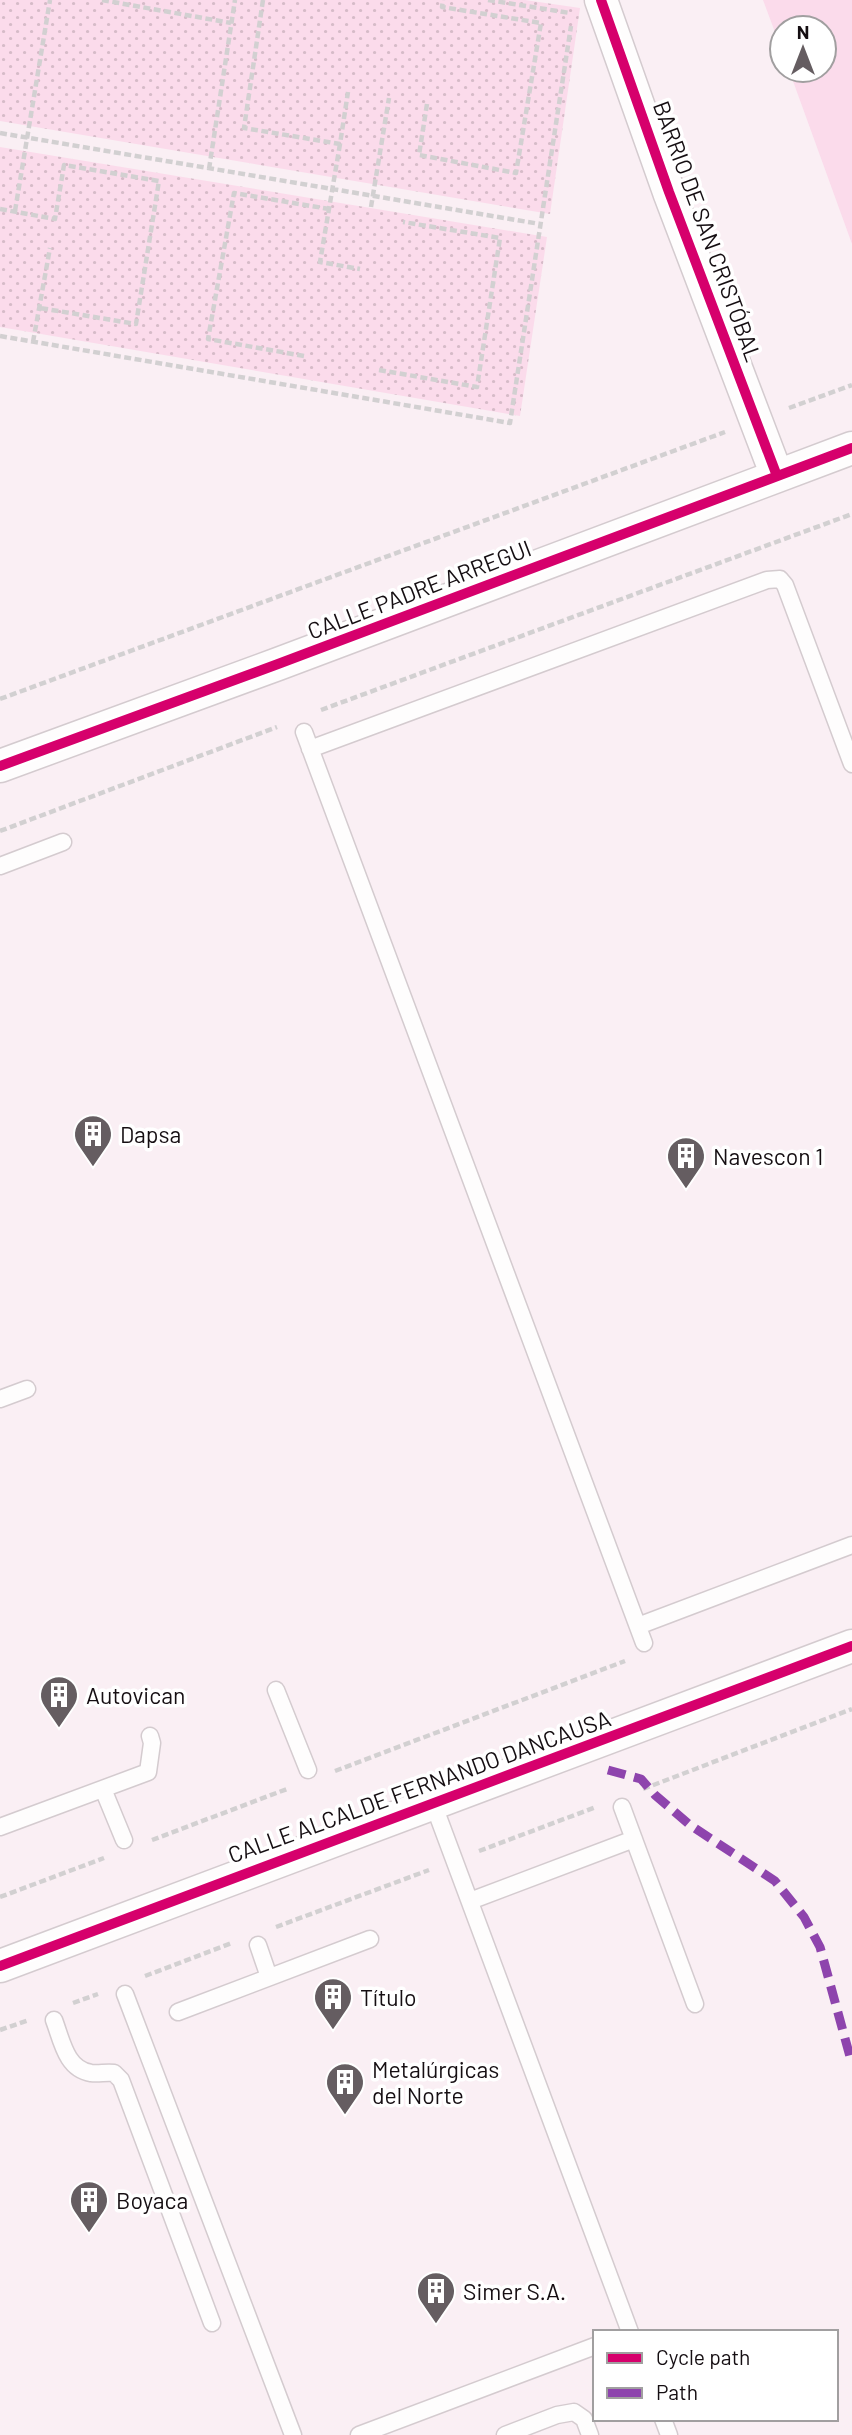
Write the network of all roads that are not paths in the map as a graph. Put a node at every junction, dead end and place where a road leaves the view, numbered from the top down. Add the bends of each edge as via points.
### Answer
1 (601, 0) edge
2 (852, 448) edge
3 (777, 476) junction
4 (304, 732) dead end
5 (310, 749) junction
6 (852, 764) edge
7 (0, 766) edge
8 (63, 842) dead end
9 (0, 866) edge
10 (27, 1389) dead end
11 (0, 1399) edge
12 (852, 1545) edge
13 (638, 1626) junction
14 (644, 1643) dead end
15 (852, 1646) edge
16 (276, 1690) dead end
17 (150, 1736) dead end
18 (304, 1777) road end
19 (103, 1789) junction
20 (433, 1803) junction
21 (622, 1807) dead end
22 (0, 1827) edge
23 (634, 1839) junction
24 (132, 1842) road end
25 (470, 1901) junction
26 (370, 1939) dead end
27 (258, 1945) dead end
28 (0, 1966) edge
29 (269, 1977) junction
30 (125, 1994) dead end
31 (695, 2004) dead end
32 (178, 2012) dead end
33 (54, 2020) dead end
34 (212, 2323) dead end
35 (629, 2330) edge
36 (593, 2347) edge
37 (293, 2435) edge
38 (359, 2435) edge
39 (505, 2435) edge
40 (590, 2435) edge

1 - 3 street, BARRIO DE SAN CRISTÓBAL
2 - 3 street, CALLE PADRE ARREGUI
3 - 7 street, CALLE PADRE ARREGUI
4 - 5 lane
5 - 6 lane via 779,579
5 - 13 lane
8 - 9 lane
10 - 11 lane
12 - 13 lane
13 - 14 lane
15 - 20 street, CALLE ALCALDE FERNANDO DANCAUSA
16 - 18 lane
17 - 19 lane via 148,1772
19 - 22 lane
19 - 24 lane
20 - 25 lane
20 - 28 street, CALLE ALCALDE FERNANDO DANCAUSA
21 - 23 lane
23 - 25 lane
23 - 31 lane
25 - 35 lane
26 - 29 lane
27 - 29 lane
29 - 32 lane
30 - 37 lane
33 - 34 lane via 77,2070 114,2073 121,2080
36 - 38 lane
39 - 40 lane via 574,2412 584,2418

